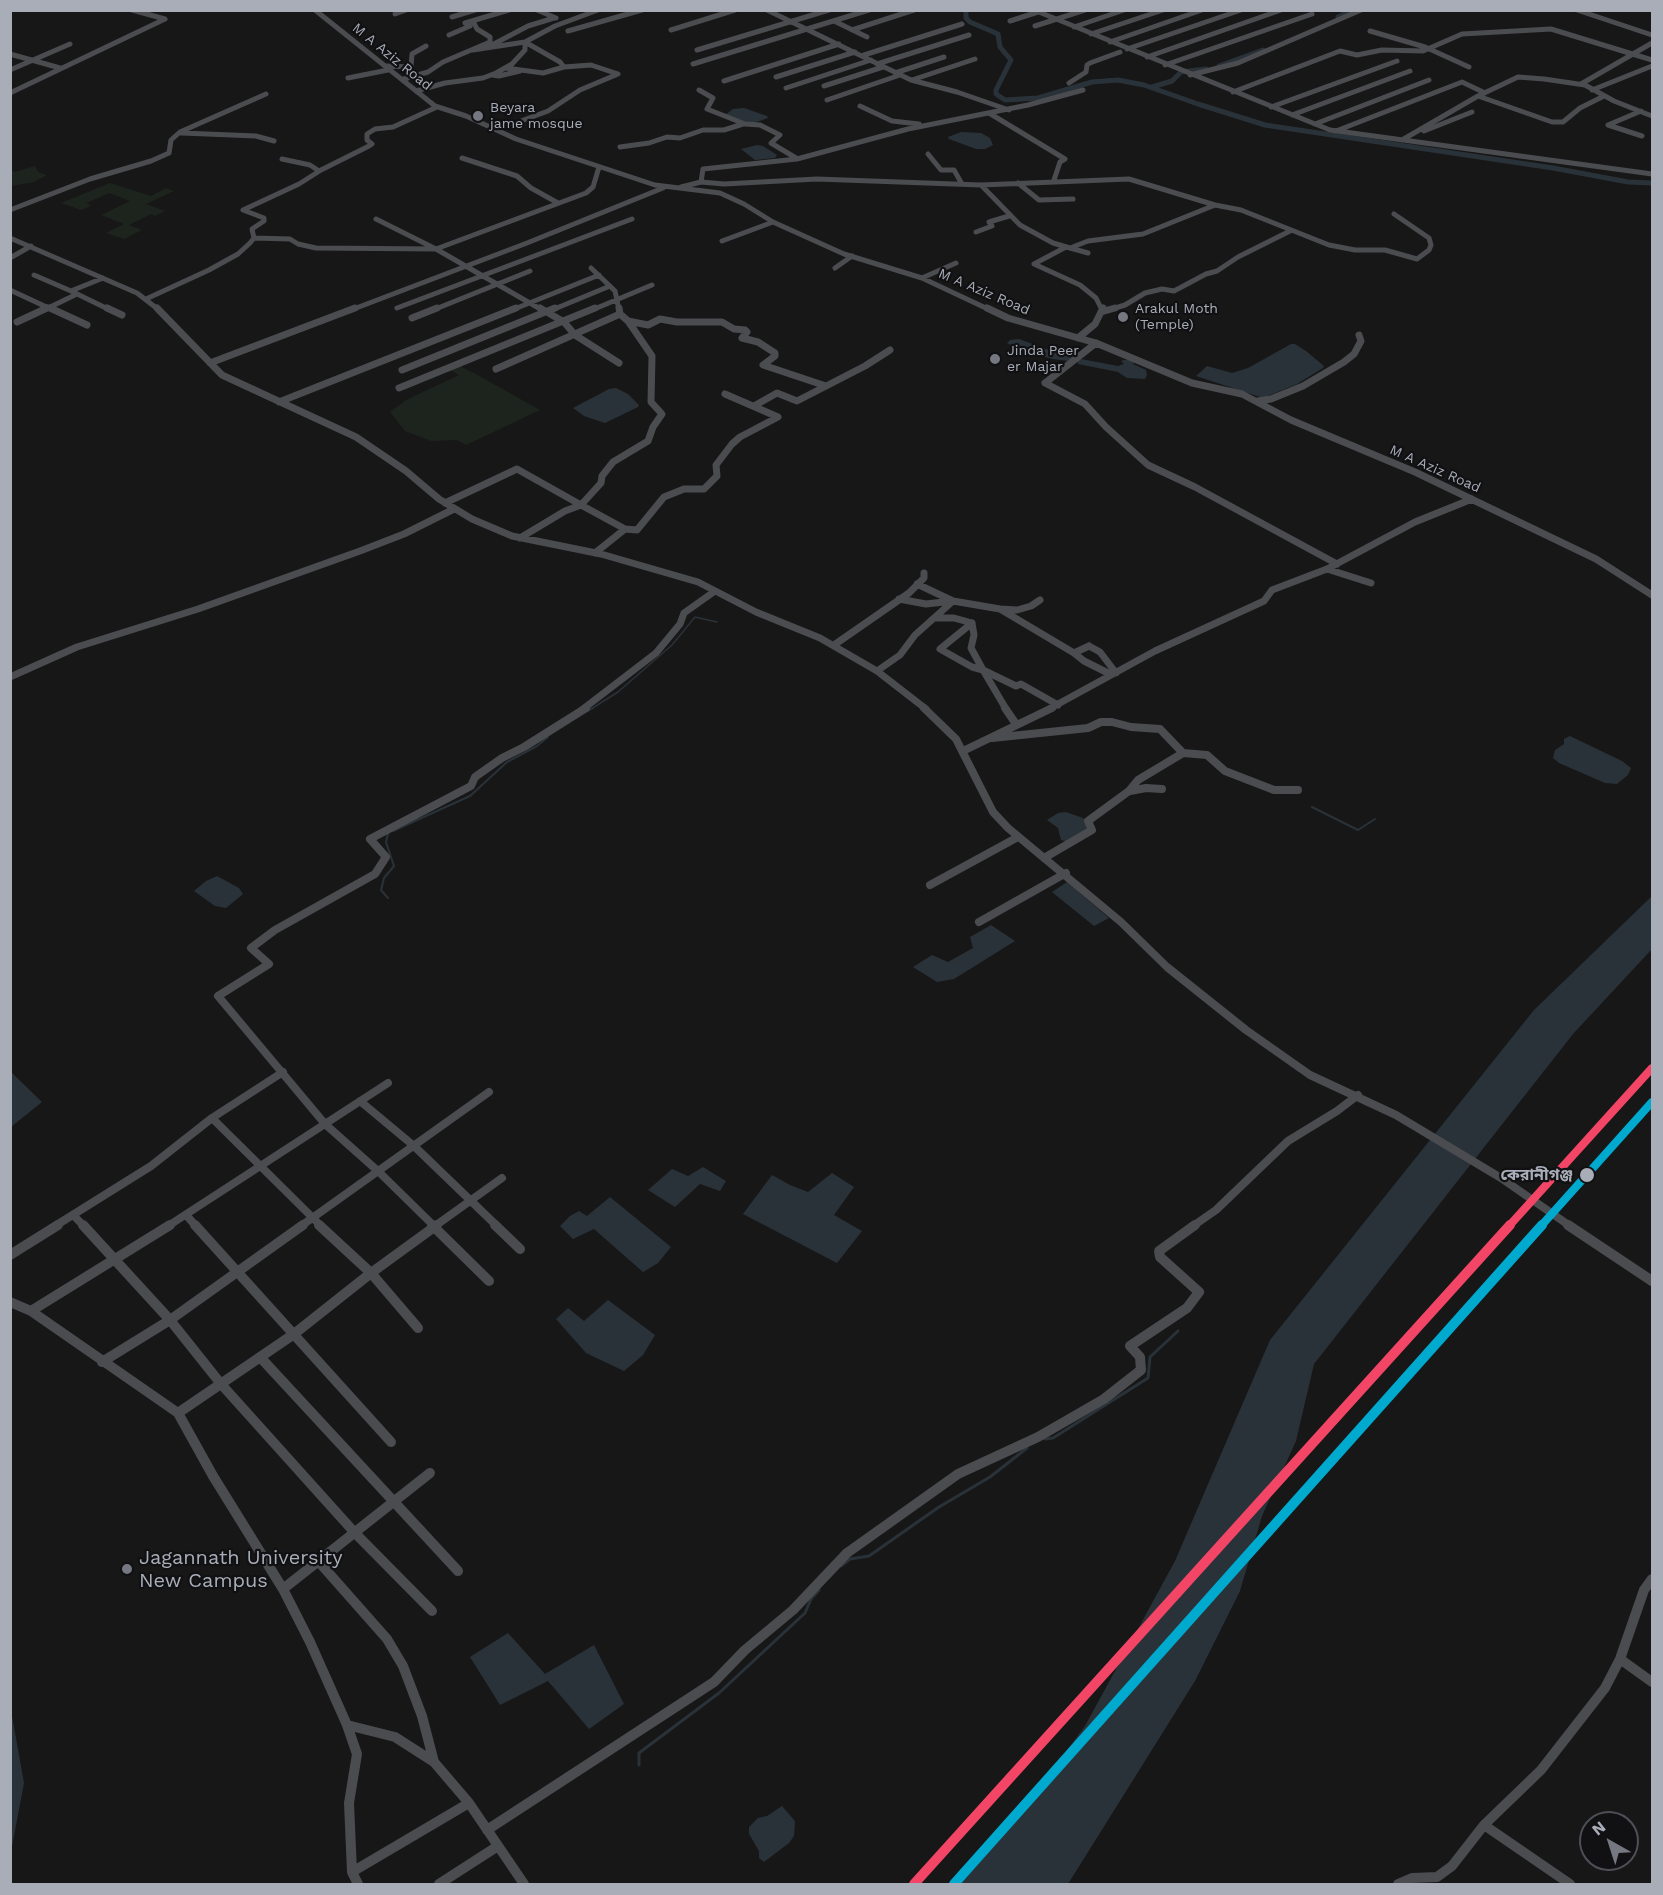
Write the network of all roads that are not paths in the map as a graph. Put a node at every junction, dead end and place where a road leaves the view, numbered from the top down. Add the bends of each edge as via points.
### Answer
1 (132, 10) edge
2 (328, 10) edge
3 (406, 10) edge
4 (475, 10) edge
5 (509, 10) edge
6 (537, 10) edge
7 (555, 10) edge
8 (598, 10) edge
9 (642, 10) edge
10 (735, 10) edge
11 (767, 10) edge
12 (829, 10) edge
13 (869, 10) edge
14 (914, 10) edge
15 (1044, 10) edge
16 (1085, 10) edge
17 (1124, 10) edge
18 (1163, 10) edge
19 (1202, 10) edge
20 (1241, 10) edge
21 (1281, 10) edge
22 (1361, 10) edge
23 (1578, 10) edge
24 (1036, 11) edge
25 (317, 12) edge
26 (395, 14) dead end
27 (543, 14) junction
28 (1312, 14) dead end
29 (452, 17) dead end
30 (554, 18) junction
31 (1056, 20) junction
32 (834, 21) junction
33 (1010, 21) dead end
34 (565, 22) junction
35 (791, 22) junction
36 (472, 24) junction
37 (962, 24) dead end
38 (1035, 26) dead end
39 (1074, 27) junction
40 (807, 29) junction
41 (671, 30) dead end
42 (852, 30) junction
43 (568, 31) dead end
44 (1370, 31) dead end
45 (1091, 34) junction
46 (449, 35) dead end
47 (1653, 35) edge
48 (969, 36) dead end
49 (867, 37) dead end
50 (525, 42) junction
51 (1110, 42) junction
52 (1653, 43) edge
53 (70, 44) dead end
54 (839, 44) junction
55 (426, 46) dead end
56 (487, 48) junction
57 (1127, 49) junction
58 (1430, 49) junction
59 (473, 50) junction
60 (697, 50) dead end
61 (855, 52) junction
62 (1120, 52) dead end
63 (10, 54) edge
64 (1632, 54) junction
65 (864, 55) junction
66 (944, 57) dead end
67 (1147, 57) junction
68 (975, 59) dead end
69 (33, 60) junction
70 (871, 60) junction
71 (1653, 60) edge
72 (1397, 61) dead end
73 (693, 64) dead end
74 (877, 64) junction
75 (1165, 65) junction
76 (1653, 66) edge
77 (564, 67) junction
78 (1469, 67) dead end
79 (60, 68) junction
80 (387, 68) junction
81 (506, 68) junction
82 (883, 68) junction
83 (10, 70) edge
84 (550, 70) junction
85 (520, 71) junction
86 (1410, 71) dead end
87 (898, 74) junction
88 (491, 75) junction
89 (1190, 75) junction
90 (559, 76) dead end
91 (776, 77) dead end
92 (348, 78) dead end
93 (404, 79) junction
94 (911, 80) junction
95 (1430, 80) dead end
96 (724, 81) dead end
97 (445, 83) junction
98 (1581, 84) junction
99 (824, 86) dead end
100 (786, 87) dead end
101 (12, 90) edge
102 (699, 90) dead end
103 (1592, 90) junction
104 (416, 92) junction
105 (1233, 92) junction
106 (440, 93) dead end
107 (1485, 93) junction
108 (266, 94) dead end
109 (1479, 96) junction
110 (1604, 96) junction
111 (827, 100) dead end
112 (860, 106) dead end
113 (437, 107) junction
114 (1271, 107) junction
115 (1653, 108) edge
116 (1009, 110) junction
117 (1640, 110) junction
118 (1472, 112) dead end
119 (989, 113) junction
120 (1292, 115) junction
121 (1653, 116) edge
122 (744, 124) junction
123 (930, 124) junction
124 (1315, 124) junction
125 (497, 130) junction
126 (1336, 131) junction
127 (177, 134) junction
128 (1412, 134) junction
129 (1642, 136) dead end
130 (1402, 140) junction
131 (274, 141) dead end
132 (620, 147) dead end
133 (928, 154) dead end
134 (462, 158) dead end
135 (282, 159) dead end
136 (797, 159) junction
137 (599, 167) junction
138 (319, 171) junction
139 (1653, 174) edge
140 (1054, 180) junction
141 (701, 182) junction
142 (1018, 183) junction
143 (962, 184) junction
144 (981, 185) junction
145 (663, 188) junction
146 (678, 189) junction
147 (1073, 199) dead end
148 (558, 203) junction
149 (1215, 205) junction
150 (10, 210) edge
151 (1394, 214) dead end
152 (1009, 216) junction
153 (376, 219) dead end
154 (632, 219) dead end
155 (773, 222) junction
156 (1290, 231) junction
157 (976, 232) dead end
158 (10, 238) edge
159 (254, 238) junction
160 (722, 241) dead end
161 (31, 246) junction
162 (1068, 247) junction
163 (436, 249) junction
164 (1088, 253) dead end
165 (852, 256) junction
166 (10, 258) edge
167 (956, 263) dead end
168 (466, 266) junction
169 (591, 268) dead end
170 (835, 268) dead end
171 (530, 271) dead end
172 (34, 275) dead end
173 (482, 275) junction
174 (599, 275) junction
175 (103, 278) junction
176 (922, 278) junction
177 (499, 284) junction
178 (651, 285) dead end
179 (610, 286) junction
180 (10, 290) edge
181 (74, 292) junction
182 (146, 299) junction
183 (617, 300) junction
184 (530, 303) junction
185 (48, 307) junction
186 (397, 308) dead end
187 (547, 312) junction
188 (1101, 312) junction
189 (620, 314) junction
190 (122, 315) dead end
191 (412, 318) dead end
192 (628, 321) junction
193 (17, 322) dead end
194 (564, 322) junction
195 (87, 325) dead end
196 (575, 335) junction
197 (1359, 335) dead end
198 (1078, 338) junction
199 (1096, 343) junction
200 (890, 350) dead end
201 (210, 363) junction
202 (619, 363) dead end
203 (402, 369) dead end
204 (496, 369) dead end
205 (826, 386) junction
206 (399, 388) dead end
207 (725, 394) dead end
208 (1258, 401) junction
209 (279, 402) junction
210 (754, 406) junction
211 (1472, 499) junction
212 (445, 503) junction
213 (581, 505) junction
214 (454, 508) junction
215 (625, 530) junction
216 (520, 538) junction
217 (595, 553) junction
218 (1337, 564) junction
219 (1327, 569) junction
220 (924, 573) dead end
221 (1371, 583) dead end
222 (917, 584) junction
223 (715, 591) junction
224 (1653, 595) edge
225 (899, 599) junction
226 (1041, 600) dead end
227 (953, 601) junction
228 (1000, 609) junction
229 (936, 618) junction
230 (972, 623) junction
231 (834, 645) junction
232 (1074, 652) junction
233 (983, 670) junction
234 (877, 671) junction
235 (1116, 673) junction
236 (10, 677) edge
237 (1058, 705) junction
238 (1016, 724) junction
239 (988, 738) junction
240 (963, 751) junction
241 (1183, 753) junction
242 (1162, 789) dead end
243 (1298, 790) dead end
244 (1129, 791) junction
245 (1018, 837) junction
246 (1044, 858) junction
247 (1065, 873) junction
248 (930, 885) dead end
249 (979, 922) dead end
250 (283, 1072) junction
251 (388, 1083) dead end
252 (489, 1092) dead end
253 (1358, 1095) junction
254 (360, 1101) junction
255 (212, 1118) junction
256 (325, 1124) junction
257 (414, 1146) junction
258 (260, 1166) junction
259 (379, 1172) junction
260 (502, 1178) dead end
261 (471, 1201) junction
262 (73, 1215) junction
263 (186, 1215) junction
264 (312, 1219) junction
265 (434, 1227) junction
266 (520, 1249) dead end
267 (10, 1255) edge
268 (114, 1257) junction
269 (237, 1273) junction
270 (371, 1273) junction
271 (489, 1281) dead end
272 (1653, 1281) edge
273 (10, 1302) edge
274 (31, 1311) junction
275 (170, 1320) junction
276 (418, 1328) dead end
277 (294, 1334) junction
278 (260, 1357) junction
279 (102, 1362) junction
280 (221, 1383) junction
281 (178, 1413) junction
282 (391, 1442) dead end
283 (430, 1473) dead end
284 (396, 1500) junction
285 (355, 1533) junction
286 (319, 1562) junction
287 (458, 1571) dead end
288 (1653, 1579) edge
289 (283, 1589) junction
290 (432, 1611) dead end
291 (1620, 1659) junction
292 (1653, 1682) edge
293 (347, 1725) junction
294 (434, 1762) junction
295 (469, 1803) junction
296 (1484, 1825) junction
297 (487, 1830) junction
298 (498, 1846) junction
299 (352, 1872) junction
300 (358, 1884) edge
301 (439, 1884) edge
302 (524, 1884) edge
303 (1398, 1884) edge
304 (1570, 1884) edge

1 - 79 street via 165,19
2 - 25 street
3 - 26 street
4 - 29 street
5 - 36 street
6 - 27 street
7 - 27 street
8 - 34 street
9 - 43 street
10 - 41 street
11 - 35 street
12 - 35 street
13 - 32 street
14 - 42 street
15 - 24 street
16 - 31 street
17 - 39 street
18 - 45 street
19 - 51 street
20 - 57 street
21 - 67 street
22 - 89 street via 1238,63
23 - 47 street
24 - 31 street
24 - 33 street
25 - 80 street, M A Aziz Road
27 - 30 street
28 - 75 street
30 - 34 street
30 - 56 street via 528,26
31 - 38 street
31 - 39 street
32 - 40 street
32 - 42 street
34 - 50 street
35 - 40 street
35 - 60 street
36 - 46 street
36 - 59 street via 490,37 490,42
37 - 65 street
39 - 45 street
40 - 54 street
40 - 73 street
42 - 49 street
44 - 58 street
45 - 51 street
48 - 74 street
50 - 56 street
50 - 77 street
50 - 81 street via 525,50
51 - 57 street
52 - 64 street
53 - 69 street
54 - 61 street
54 - 96 street
55 - 80 street via 412,54 411,67
56 - 59 street
57 - 67 street
58 - 64 street via 1462,34 1549,29
58 - 78 street
58 - 105 street via 1357,55 1340,51
59 - 93 street
61 - 65 street
61 - 91 street
62 - 116 street via 1090,63 1086,72 1069,83 1083,90
63 - 69 street
64 - 71 street
64 - 98 street
65 - 70 street
66 - 87 street
67 - 75 street
68 - 94 street
69 - 79 street
69 - 83 street
70 - 74 street
70 - 100 street
72 - 114 street
74 - 82 street
75 - 89 street
76 - 103 street
77 - 84 street
77 - 125 street via 591,65 618,74 580,90 548,111
79 - 101 street
80 - 92 street
80 - 93 street, M A Aziz Road
81 - 85 street
81 - 88 street
82 - 87 street
82 - 99 street
84 - 85 street
84 - 90 street
85 - 88 street
86 - 120 street
87 - 94 street
87 - 111 street
88 - 97 street
89 - 105 street
93 - 104 street, M A Aziz Road
94 - 116 street
95 - 124 street
97 - 104 street
97 - 106 street
98 - 103 street
98 - 107 street via 1518,77
102 - 122 street via 712,98 706,109
103 - 110 street
104 - 113 street, M A Aziz Road
105 - 114 street
107 - 109 street
107 - 126 street via 1462,82
108 - 127 street
109 - 110 street via 1552,122 1563,122
109 - 128 street
110 - 117 street
112 - 123 street via 892,121
113 - 125 street, M A Aziz Road
113 - 138 street via 393,127 375,129 367,134 372,144
114 - 120 street
115 - 117 street
116 - 119 street
117 - 121 street
117 - 129 street via 1608,125
118 - 128 street
119 - 123 street
119 - 140 street via 1064,157
120 - 124 street
122 - 132 street
122 - 136 street via 760,125 780,135 771,143
123 - 136 street
124 - 126 street
125 - 137 street, M A Aziz Road
126 - 130 street
127 - 131 street via 227,133
127 - 150 street via 171,140 169,153
128 - 130 street
130 - 139 street
133 - 143 street via 941,170 954,170
134 - 148 street via 516,176
135 - 138 street
136 - 141 street via 703,169
137 - 145 street, M A Aziz Road
137 - 148 street via 593,187
138 - 159 street via 243,210 264,218 252,229
140 - 142 street
140 - 149 street via 1136,180
141 - 143 street via 817,178
141 - 146 street
142 - 144 street
142 - 147 street via 1039,200
143 - 144 street
144 - 152 street
145 - 146 street, M A Aziz Road
145 - 168 street
146 - 155 street, M A Aziz Road via 720,193
148 - 163 street
149 - 156 street via 1241,210
149 - 162 street via 1143,234
151 - 156 street via 1429,238 1429,250 1417,259 1385,250 1329,245
152 - 157 street via 989,222 992,226
152 - 162 street via 1037,235
153 - 163 street
154 - 173 street
155 - 160 street
155 - 165 street, M A Aziz Road
156 - 188 street via 1174,291 1145,293 1125,305
158 - 161 street
159 - 163 street via 290,239 316,248
159 - 182 street via 237,254
161 - 166 street
161 - 175 street
162 - 164 street
162 - 188 street via 1034,264 1080,285 1096,298 1103,308
163 - 168 street
165 - 170 street
165 - 176 street, M A Aziz Road
167 - 176 street
168 - 173 street
168 - 201 street
169 - 174 street
171 - 177 street
172 - 181 street
173 - 177 street
173 - 186 street
174 - 179 street
174 - 184 street
175 - 181 street
175 - 182 street
176 - 198 street, M A Aziz Road via 1008,318
177 - 184 street
177 - 191 street
178 - 183 street
179 - 183 street
179 - 187 street
180 - 185 street
181 - 185 street
181 - 190 street
182 - 201 street
183 - 189 street
183 - 194 street
184 - 187 street
184 - 209 street
185 - 193 street
185 - 195 street
187 - 194 street
187 - 203 street
188 - 198 street via 1095,324
189 - 192 street
189 - 196 street
192 - 205 street via 648,325 660,319 722,322 745,330 742,338 775,353 763,365
192 - 213 street via 652,356 651,402 662,414 648,441 613,462
194 - 196 street
194 - 206 street
196 - 202 street
196 - 204 street
197 - 208 street via 1361,341 1354,354 1344,362 1303,386
198 - 199 street, M A Aziz Road
199 - 208 street, M A Aziz Road via 1192,383
199 - 218 street via 1045,383 1085,404 1148,465
200 - 205 street
201 - 209 street via 222,375
205 - 210 street via 797,401 777,393
207 - 210 street
208 - 211 street, M A Aziz Road via 1291,420
209 - 212 street via 356,437
210 - 215 street via 778,417 732,444 716,465 717,476 704,489 684,489 664,497 637,530
211 - 218 street via 1415,522
211 - 224 street, M A Aziz Road via 1596,559
212 - 213 street via 518,469
212 - 214 street
213 - 215 street
213 - 216 street
214 - 216 street
214 - 236 street via 360,551 77,647
215 - 217 street
216 - 217 street
217 - 223 street via 675,574
218 - 219 street
219 - 221 street
219 - 235 street via 1272,590 1264,601 1245,612 1155,651
220 - 222 street
222 - 225 street
222 - 227 street
223 - 231 street
223 - 250 street via 684,614 656,653 592,704 502,758 475,777 471,786 370,839 386,857 375,874 275,930 251,948 269,964 218,996
225 - 227 street via 926,604
225 - 231 street
226 - 228 street via 1017,610
227 - 228 street
227 - 229 street
228 - 232 street
229 - 230 street
229 - 234 street via 915,635 900,655
230 - 233 street via 971,648
230 - 233 street via 940,649
231 - 234 street
232 - 235 street via 1084,661
232 - 235 street via 1089,646 1101,652
233 - 237 street via 1016,686 1021,684
233 - 238 street
234 - 240 street via 935,716
235 - 237 street
237 - 238 street
238 - 239 street
239 - 240 street
239 - 241 street via 1112,722 1160,729
240 - 245 street via 993,812
241 - 243 street via 1207,755 1225,771 1274,790
241 - 244 street via 1138,780
242 - 244 street
244 - 246 street via 1088,821 1092,830
245 - 246 street
245 - 248 street
246 - 247 street
247 - 249 street
247 - 253 street via 1167,967 1246,1030 1310,1075
250 - 255 street
250 - 256 street
251 - 254 street
252 - 257 street
253 - 272 street via 1501,1178
253 - 297 street via 1287,1141 1216,1210 1159,1251 1160,1257 1199,1292 1187,1308 1130,1346 1140,1357 1141,1370 1104,1399 1038,1437 958,1474 847,1553 794,1610 745,1650 714,1682
254 - 256 street
254 - 257 street
255 - 258 street
255 - 262 street via 151,1166
256 - 258 street
256 - 259 street
257 - 259 street
257 - 261 street
258 - 263 street
258 - 264 street
259 - 264 street
259 - 265 street
260 - 261 street
261 - 265 street
261 - 266 street
262 - 267 street
262 - 268 street
263 - 268 street
263 - 269 street
264 - 269 street
264 - 270 street
265 - 270 street
265 - 271 street
268 - 274 street
268 - 275 street
269 - 275 street
269 - 277 street
270 - 276 street
270 - 277 street
273 - 274 street
274 - 279 street
275 - 279 street
275 - 280 street
277 - 278 street
277 - 282 street
278 - 280 street
278 - 284 street
279 - 281 street
280 - 281 street
280 - 285 street
281 - 289 street
283 - 284 street
284 - 285 street
284 - 287 street
285 - 286 street
285 - 290 street
286 - 289 street
286 - 294 street via 387,1639 403,1666
288 - 291 street via 1644,1590
289 - 293 street
291 - 292 street
291 - 296 street via 1596,1701 1541,1770
293 - 294 street via 395,1737
293 - 299 street via 357,1754 348,1803
294 - 295 street
295 - 297 street
295 - 299 street
296 - 303 street via 1452,1866 1437,1877 1413,1878
296 - 304 street
297 - 298 street
298 - 301 street
298 - 302 street
299 - 300 street

